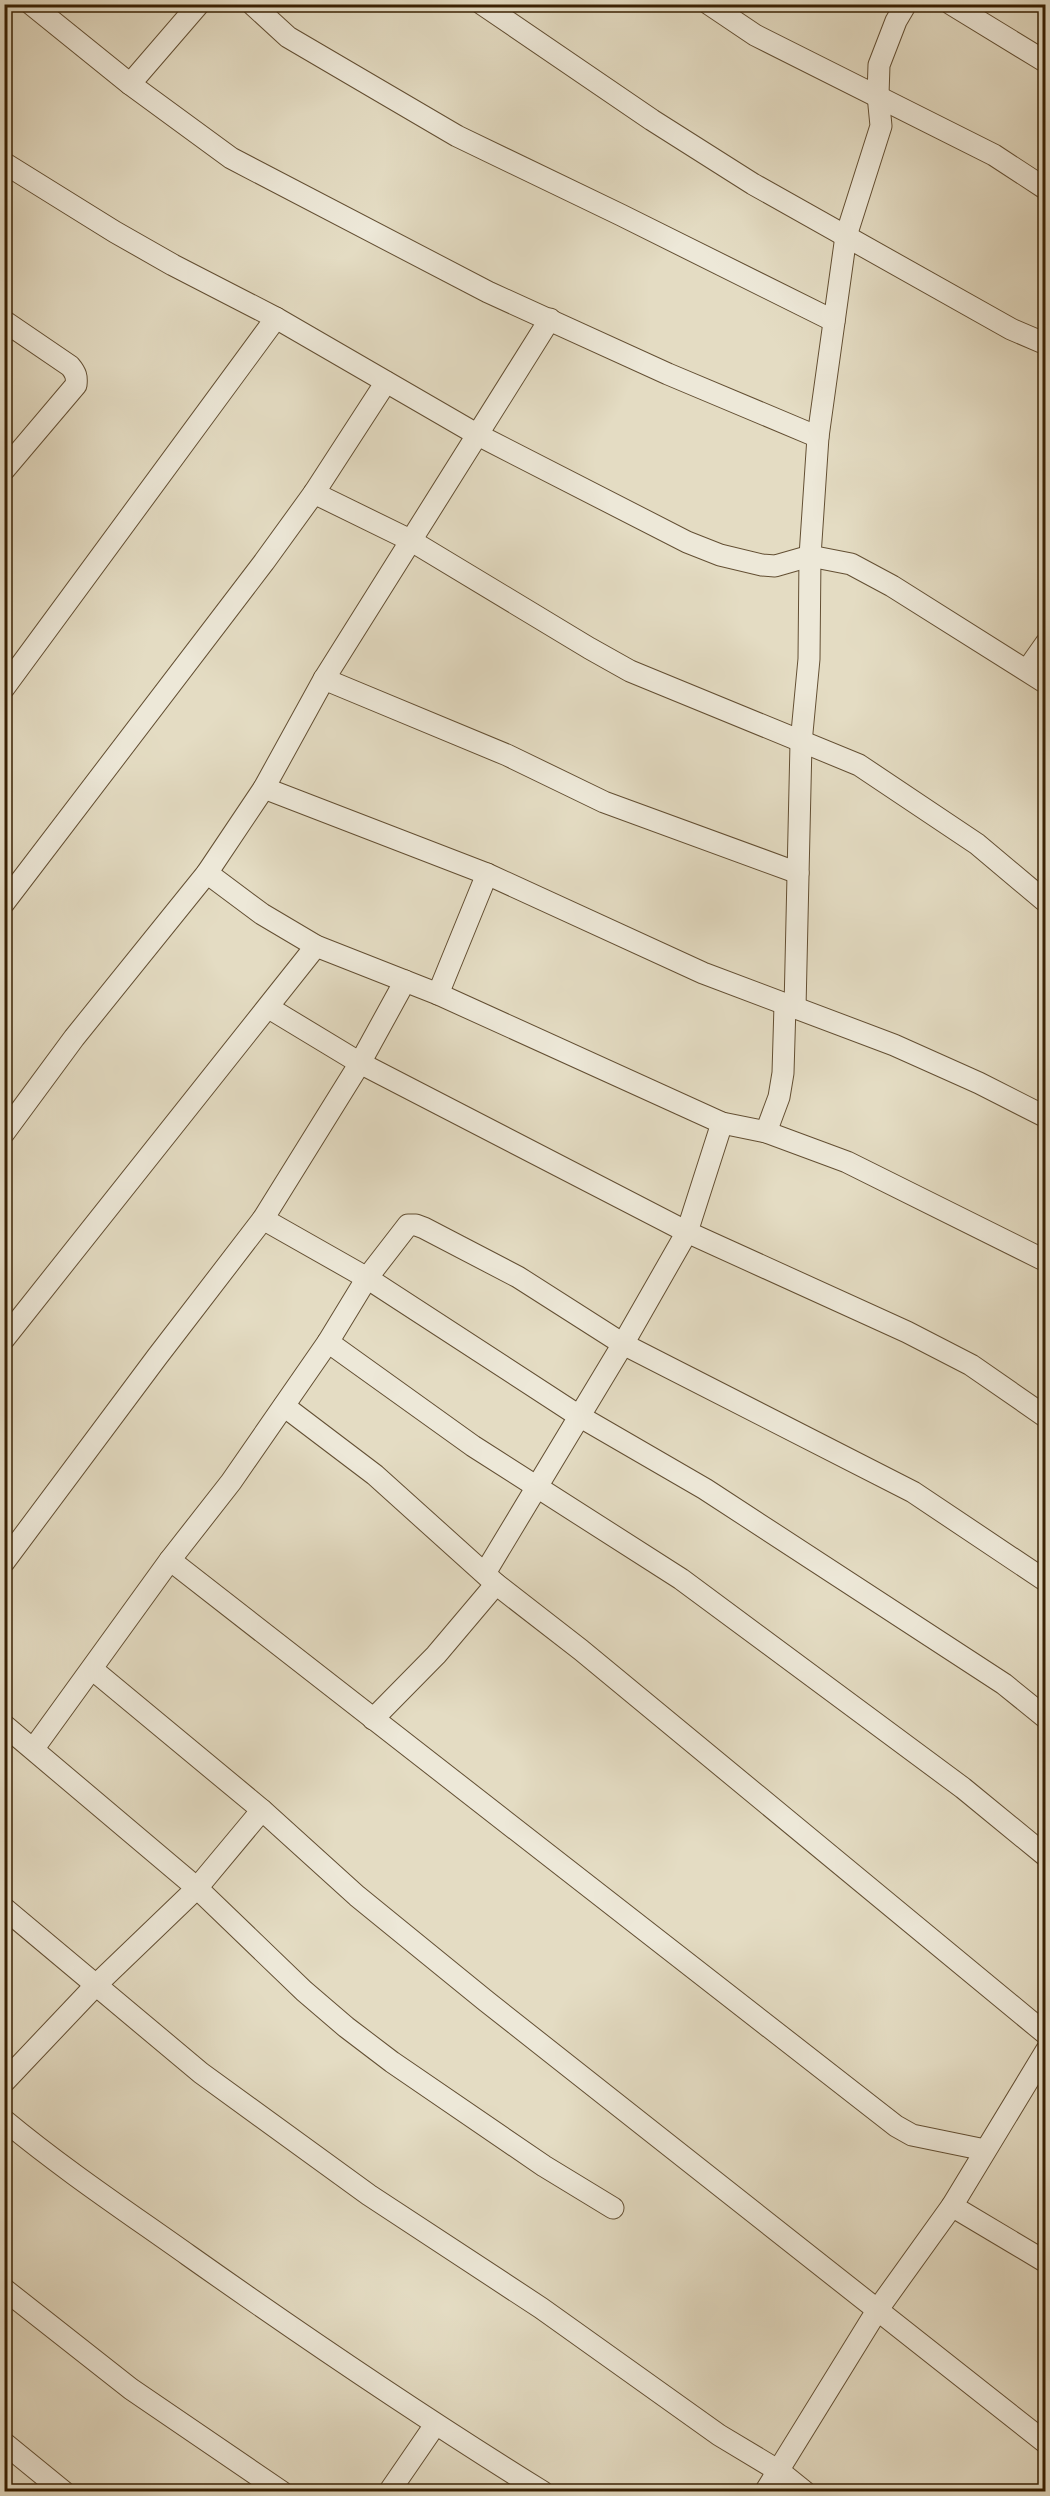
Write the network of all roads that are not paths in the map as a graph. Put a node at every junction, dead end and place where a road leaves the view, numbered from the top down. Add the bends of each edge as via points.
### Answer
1 (31, 4) edge
2 (199, 4) edge
3 (252, 4) edge
4 (482, 4) edge
5 (709, 4) edge
6 (906, 4) edge
7 (951, 4) edge
8 (1046, 63) edge
9 (130, 84) junction
10 (878, 95) junction
11 (4, 163) edge
12 (1046, 189) edge
13 (846, 236) junction
14 (276, 318) junction
15 (550, 319) junction
16 (4, 321) edge
17 (834, 321) junction
18 (1046, 344) edge
19 (386, 382) junction
20 (478, 435) junction
21 (818, 437) junction
22 (4, 470) edge
23 (314, 493) junction
24 (410, 540) junction
25 (810, 556) junction
26 (1046, 643) edge
27 (1027, 670) junction
28 (324, 679) junction
29 (1046, 683) edge
30 (4, 688) edge
31 (801, 743) junction
32 (264, 788) junction
33 (207, 873) junction
34 (798, 873) junction
35 (487, 874) junction
36 (1046, 902) edge
37 (4, 903) edge
38 (316, 946) junction
39 (405, 981) junction
40 (438, 994) junction
41 (790, 1006) junction
42 (269, 1008) junction
43 (360, 1063) junction
44 (1046, 1117) edge
45 (722, 1123) junction
46 (766, 1132) junction
47 (4, 1134) edge
48 (263, 1220) junction
49 (687, 1232) junction
50 (1046, 1261) edge
51 (366, 1278) junction
52 (4, 1339) edge
53 (328, 1342) junction
54 (623, 1344) junction
55 (284, 1406) junction
56 (579, 1416) junction
57 (1046, 1417) edge
58 (537, 1488) junction
59 (170, 1560) junction
60 (4, 1562) edge
61 (490, 1579) junction
62 (1046, 1581) edge
63 (92, 1669) junction
64 (1046, 1718) edge
65 (373, 1719) junction
66 (4, 1725) edge
67 (34, 1748) junction
68 (261, 1810) junction
69 (1046, 1856) edge
70 (198, 1888) junction
71 (4, 1908) edge
72 (117, 1965) junction
73 (76, 1967) junction
74 (96, 1985) junction
75 (1046, 2034) edge
76 (1046, 2051) edge
77 (4, 2082) edge
78 (4, 2120) edge
79 (985, 2150) junction
80 (952, 2206) junction
81 (613, 2208) dead end
82 (1046, 2262) edge
83 (4, 2289) edge
84 (878, 2310) junction
85 (435, 2425) junction
86 (4, 2443) edge
87 (1046, 2443) edge
88 (779, 2471) junction
89 (64, 2492) edge
90 (282, 2492) edge
91 (388, 2492) edge
92 (543, 2492) edge
93 (765, 2492) edge
94 (805, 2492) edge

1 - 9 street
2 - 9 street
3 - 17 street via 288,37 458,136
4 - 13 street via 652,120 753,184
5 - 10 street via 755,35
6 - 10 street via 880,57
7 - 8 street
9 - 15 street via 231,158 488,292
10 - 12 street via 994,154
10 - 13 street via 879,137
11 - 14 street via 134,243
13 - 17 street
13 - 18 street via 1011,329
14 - 19 street
14 - 30 street
15 - 20 street
15 - 21 street
16 - 22 street via 70,366 77,379
17 - 21 street
19 - 20 street
19 - 23 street
20 - 24 street
20 - 25 street via 687,542 720,555 775,566
21 - 25 street
23 - 24 street
23 - 37 street
24 - 28 street
24 - 31 street via 630,671
25 - 27 street via 851,564
25 - 31 street via 809,659
26 - 27 street
27 - 29 street
28 - 32 street
28 - 34 street via 507,755 604,802
31 - 34 street
31 - 36 street via 859,765 977,844
32 - 33 street
32 - 35 street
33 - 38 street via 262,914
33 - 47 street via 74,1038
34 - 41 street
35 - 40 street
35 - 41 street via 703,973
38 - 39 street
38 - 42 street
39 - 40 street
39 - 43 street
40 - 45 street
41 - 44 street via 894,1045
41 - 46 street via 779,1097
42 - 43 street
42 - 52 street
43 - 48 street
43 - 49 street
45 - 46 street
45 - 49 street
46 - 50 street via 847,1162
48 - 51 street
48 - 60 street
49 - 54 street
49 - 57 street via 960,1359
51 - 53 street
51 - 54 street via 402,1231 416,1225 518,1277
51 - 56 street
53 - 55 street
53 - 58 street
54 - 56 street
54 - 62 street via 913,1492
55 - 59 street
55 - 61 street via 375,1475
56 - 58 street
56 - 64 street via 705,1489 1004,1684
58 - 61 street
58 - 69 street via 681,1579 963,1788
59 - 63 street
59 - 65 street
61 - 65 street via 436,1655
61 - 75 street
63 - 67 street
63 - 68 street
65 - 79 street via 896,2126 912,2135
66 - 67 street
67 - 70 street
68 - 70 street
68 - 84 street via 357,1896 486,2001
70 - 72 street
70 - 81 street via 304,1991 392,2062 543,2166
71 - 73 street
72 - 73 street
72 - 74 street
73 - 74 street
74 - 77 street
74 - 88 street via 201,2073 369,2195 541,2308 719,2435
76 - 79 street
78 - 85 street via 74,2175
79 - 80 street
80 - 82 street
80 - 84 street
83 - 90 street via 131,2389
84 - 87 street
84 - 88 street
85 - 91 street
85 - 92 street
86 - 89 street
88 - 93 street
88 - 94 street

